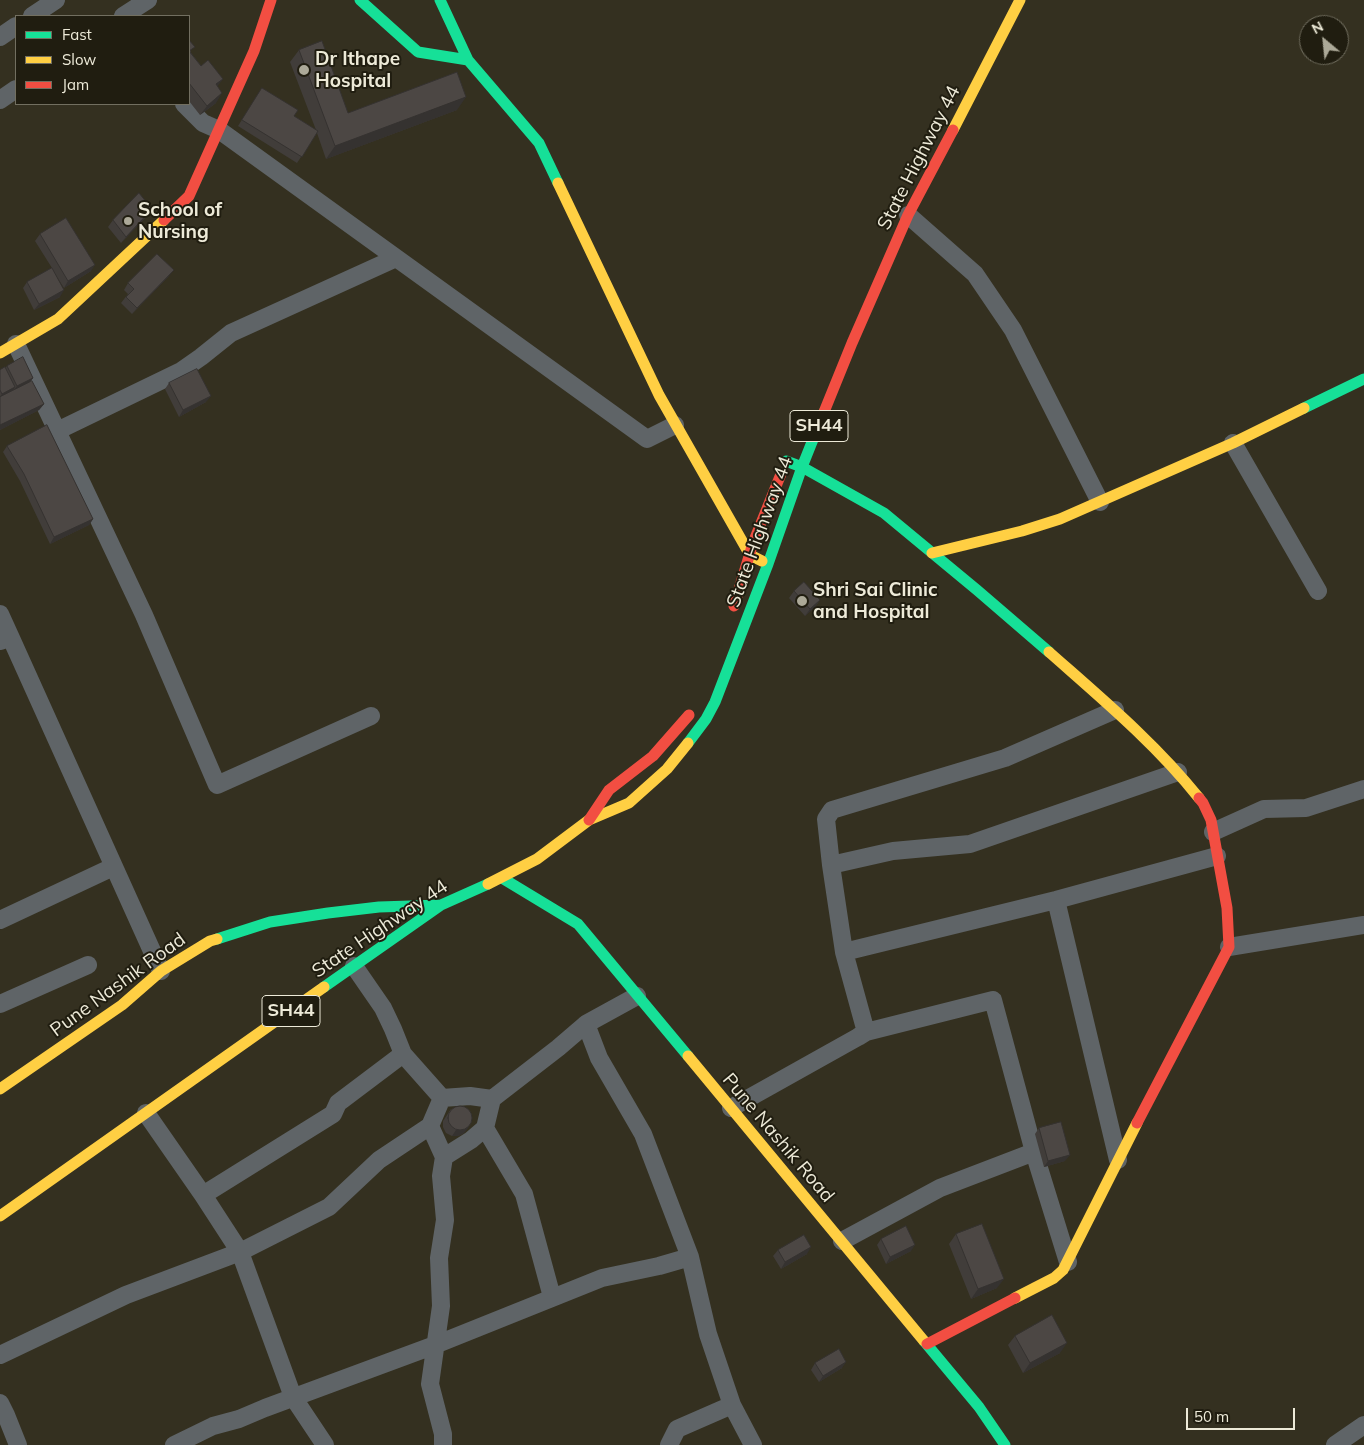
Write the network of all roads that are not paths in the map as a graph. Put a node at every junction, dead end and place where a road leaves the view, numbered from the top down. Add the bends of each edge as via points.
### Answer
1 (56, 0) edge
2 (148, 0) edge
3 (271, 0) edge
4 (360, 0) edge
5 (440, 0) edge
6 (1020, 0) edge
7 (34, 15) edge
8 (125, 15) edge
9 (15, 27) edge
10 (0, 37) edge
11 (468, 60) junction
12 (15, 89) edge
13 (0, 100) edge
14 (185, 105) edge
15 (219, 130) junction
16 (908, 215) junction
17 (396, 258) junction
18 (16, 344) junction
19 (0, 353) edge
20 (1364, 379) edge
21 (675, 426) junction
22 (58, 431) junction
23 (1233, 443) junction
24 (802, 467) junction
25 (1100, 502) junction
26 (932, 553) junction
27 (750, 555) junction
28 (768, 564) junction
29 (1318, 591) dead end
30 (0, 614) edge
31 (730, 615) dead end
32 (5, 639) edge
33 (1115, 710) junction
34 (371, 716) dead end
35 (706, 719) junction
36 (1178, 772) junction
37 (1364, 789) edge
38 (589, 820) junction
39 (1213, 832) junction
40 (1217, 856) junction
41 (831, 865) junction
42 (113, 866) junction
43 (502, 878) junction
44 (1056, 900) junction
45 (441, 905) junction
46 (0, 920) edge
47 (1364, 925) edge
48 (1229, 947) junction
49 (844, 952) junction
50 (88, 965) dead end
51 (354, 966) junction
52 (161, 972) junction
53 (638, 996) junction
54 (0, 1004) edge
55 (586, 1024) junction
56 (866, 1032) junction
57 (403, 1054) junction
58 (0, 1088) edge
59 (442, 1098) junction
60 (492, 1099) junction
61 (731, 1108) junction
62 (146, 1113) junction
63 (430, 1126) junction
64 (484, 1128) junction
65 (1034, 1152) junction
66 (444, 1157) junction
67 (1118, 1160) junction
68 (203, 1195) junction
69 (0, 1216) edge
70 (842, 1242) junction
71 (240, 1252) junction
72 (690, 1256) junction
73 (1068, 1262) junction
74 (552, 1298) junction
75 (927, 1344) junction
76 (435, 1346) junction
77 (0, 1355) edge
78 (293, 1397) junction
79 (0, 1403) edge
80 (732, 1404) junction
81 (1364, 1425) edge
82 (18, 1445) edge
83 (174, 1445) edge
84 (325, 1445) edge
85 (443, 1445) edge
86 (669, 1445) edge
87 (753, 1445) edge
88 (1005, 1445) edge
89 (1335, 1445) edge

1 - 7 street
2 - 8 street
3 - 15 main road via 254,51
4 - 11 main road via 418,52
5 - 11 main road
6 - 16 main road, State Highway 44 / SH44 via 951,124
9 - 10 street
11 - 21 main road via 539,143
12 - 13 street
14 - 15 street via 203,123
15 - 17 street
15 - 18 main road via 189,196 58,319
16 - 24 main road, State Highway 44 / SH44
16 - 25 street via 975,274 1013,330
17 - 21 street via 646,439
17 - 22 street via 231,333 181,371
18 - 19 main road
18 - 22 street
20 - 23 main road
21 - 27 main road
22 - 34 street via 144,615 217,785
23 - 25 main road
23 - 29 street
24 - 26 main road via 884,513
24 - 27 main road, State Highway 44 / SH44 via 788,456
24 - 28 main road, State Highway 44 / SH44
25 - 26 main road via 1022,532
26 - 33 main road
27 - 28 main road
27 - 31 main road, State Highway 44 / SH44
28 - 35 main road, State Highway 44 / SH44
30 - 32 street
32 - 42 street
33 - 36 main road
33 - 41 street via 1005,758 832,810 826,819
35 - 38 main road, State Highway 44 / SH44 via 667,770 629,803
35 - 38 main road, State Highway 44 / SH44 via 695,706 653,756 609,790
36 - 39 main road via 1203,803
36 - 41 street via 970,844 893,851
37 - 39 street via 1306,808 1264,809
38 - 43 main road, State Highway 44 / SH44 via 537,858
39 - 40 main road
40 - 44 street
40 - 48 main road via 1227,908
41 - 49 street
42 - 46 street
42 - 52 street
43 - 45 main road, State Highway 44 / SH44
43 - 53 main road, Pune Nashik Road via 578,924
44 - 49 street
44 - 67 street
45 - 51 main road, State Highway 44 / SH44
45 - 52 main road, Pune Nashik Road via 379,907 270,922 210,941
47 - 48 street
48 - 67 main road
49 - 56 street
50 - 54 street
51 - 57 street via 383,1008
51 - 62 main road, State Highway 44 / SH44
52 - 58 main road, Pune Nashik Road via 122,1005
53 - 55 street
53 - 61 main road, Pune Nashik Road
55 - 60 street
55 - 72 street via 599,1058 643,1134
56 - 61 street
56 - 65 street via 993,1000
57 - 59 street
57 - 68 street via 338,1103 333,1114
59 - 60 street via 470,1096
59 - 63 street
60 - 64 street
61 - 70 main road, Pune Nashik Road
62 - 68 street
62 - 69 main road, State Highway 44 / SH44
63 - 66 street
63 - 71 street via 379,1160 329,1207
64 - 66 street via 472,1140
64 - 74 street via 524,1194
65 - 70 street via 940,1188
65 - 73 street
66 - 76 street via 441,1176 445,1220 439,1258 441,1306
67 - 73 main road
68 - 71 street
70 - 75 main road, Pune Nashik Road
71 - 77 street via 126,1295
71 - 78 street
72 - 74 street via 602,1278
72 - 80 street via 708,1334
73 - 75 main road via 1054,1278
74 - 76 street
75 - 88 main road, Pune Nashik Road via 979,1407
76 - 78 street
76 - 85 street via 430,1384
78 - 83 street via 213,1426
78 - 84 street
79 - 82 street
80 - 86 street via 677,1429
80 - 87 street
81 - 89 street

